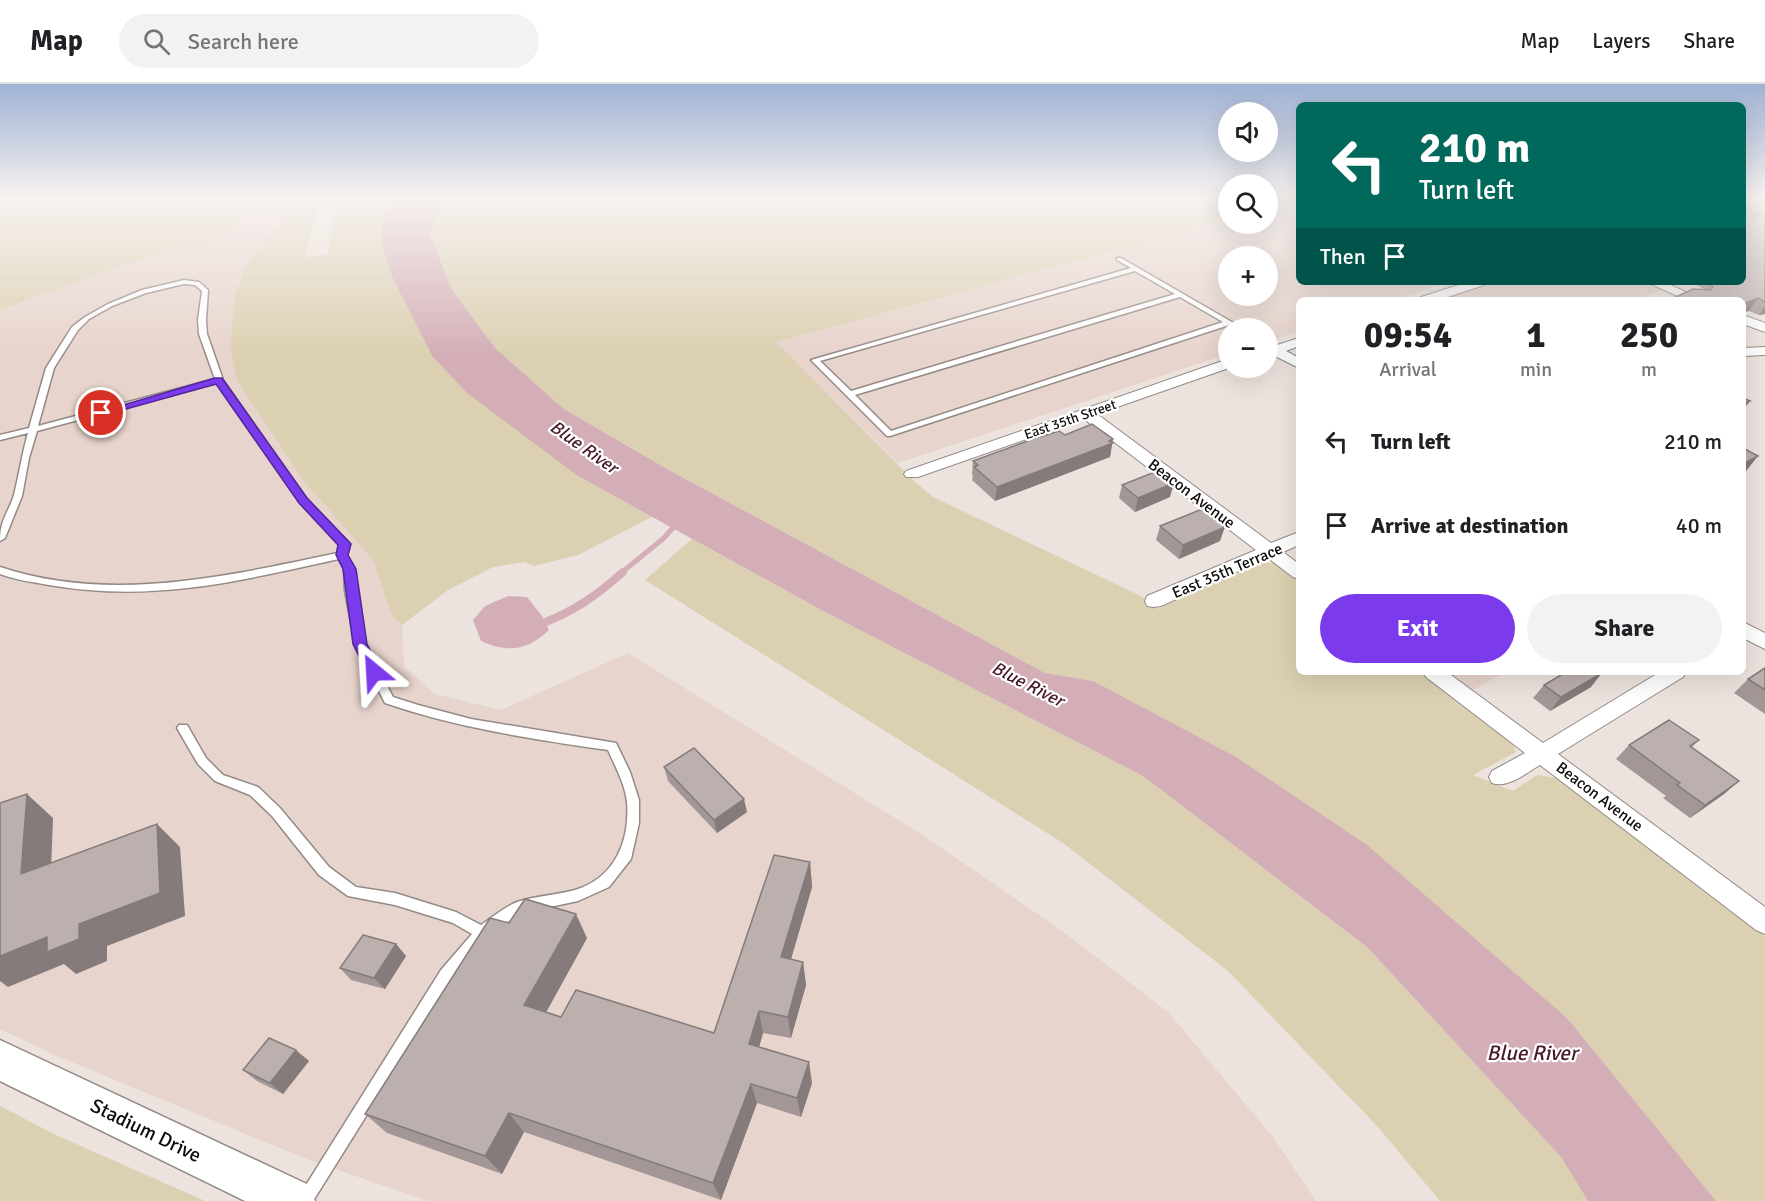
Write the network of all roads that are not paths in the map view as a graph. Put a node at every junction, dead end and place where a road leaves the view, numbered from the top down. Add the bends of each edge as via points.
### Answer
1 (1119, 259) dead end
2 (1136, 269) junction
3 (1472, 285) edge
4 (1660, 285) edge
5 (1180, 295) junction
6 (1439, 297) edge
7 (1690, 297) edge
8 (1220, 318) edge
9 (1746, 320) edge
10 (1218, 327) edge
11 (1765, 328) edge
12 (1296, 343) edge
13 (1278, 347) edge
14 (1765, 351) edge
15 (1746, 352) edge
16 (1278, 353) edge
17 (1296, 362) edge
18 (1218, 367) edge
19 (219, 380) junction
20 (849, 394) junction
21 (1086, 413) junction
22 (33, 430) junction
23 (0, 438) edge
24 (912, 474) dead end
25 (0, 538) edge
26 (1296, 539) edge
27 (1270, 551) junction
28 (342, 555) junction
29 (0, 570) edge
30 (1296, 571) edge
31 (1154, 601) dead end
32 (1746, 631) edge
33 (1765, 642) edge
34 (1437, 675) edge
35 (1671, 675) edge
36 (183, 728) dead end
37 (1543, 753) junction
38 (1500, 777) dead end
39 (1765, 922) edge
40 (482, 932) junction
41 (0, 1060) edge
42 (293, 1201) edge
43 (304, 1201) edge

1 - 2 lane
2 - 5 lane
2 - 20 lane via 815,360
3 - 6 street
4 - 7 street
5 - 8 lane
5 - 20 lane
9 - 11 street
10 - 20 lane via 890,434
12 - 13 street
14 - 15 street
16 - 17 street
18 - 21 street, East 35th Street
19 - 22 lane
19 - 22 lane via 203,334 205,290 197,283 184,282 144,291 110,305 75,329 50,368
19 - 28 lane via 303,500 345,544
21 - 24 street, East 35th Street
21 - 27 street, Beacon Avenue
22 - 23 lane
22 - 25 lane via 18,496
26 - 27 street, East 35th Terrace
27 - 30 street, Beacon Avenue
27 - 31 street, East 35th Terrace
28 - 29 lane via 216,580 142,589 58,585
28 - 40 lane via 349,569 360,644 389,700 451,720 612,746 624,772 633,800 633,823 626,855 604,883 578,895 518,908
32 - 33 street
34 - 37 street, Beacon Avenue
35 - 37 street
36 - 40 lane via 202,761 219,778 254,791 324,871 353,892 395,899 456,918
37 - 38 street
37 - 39 street, Beacon Avenue
40 - 43 lane via 446,975
41 - 42 main road, Stadium Drive

